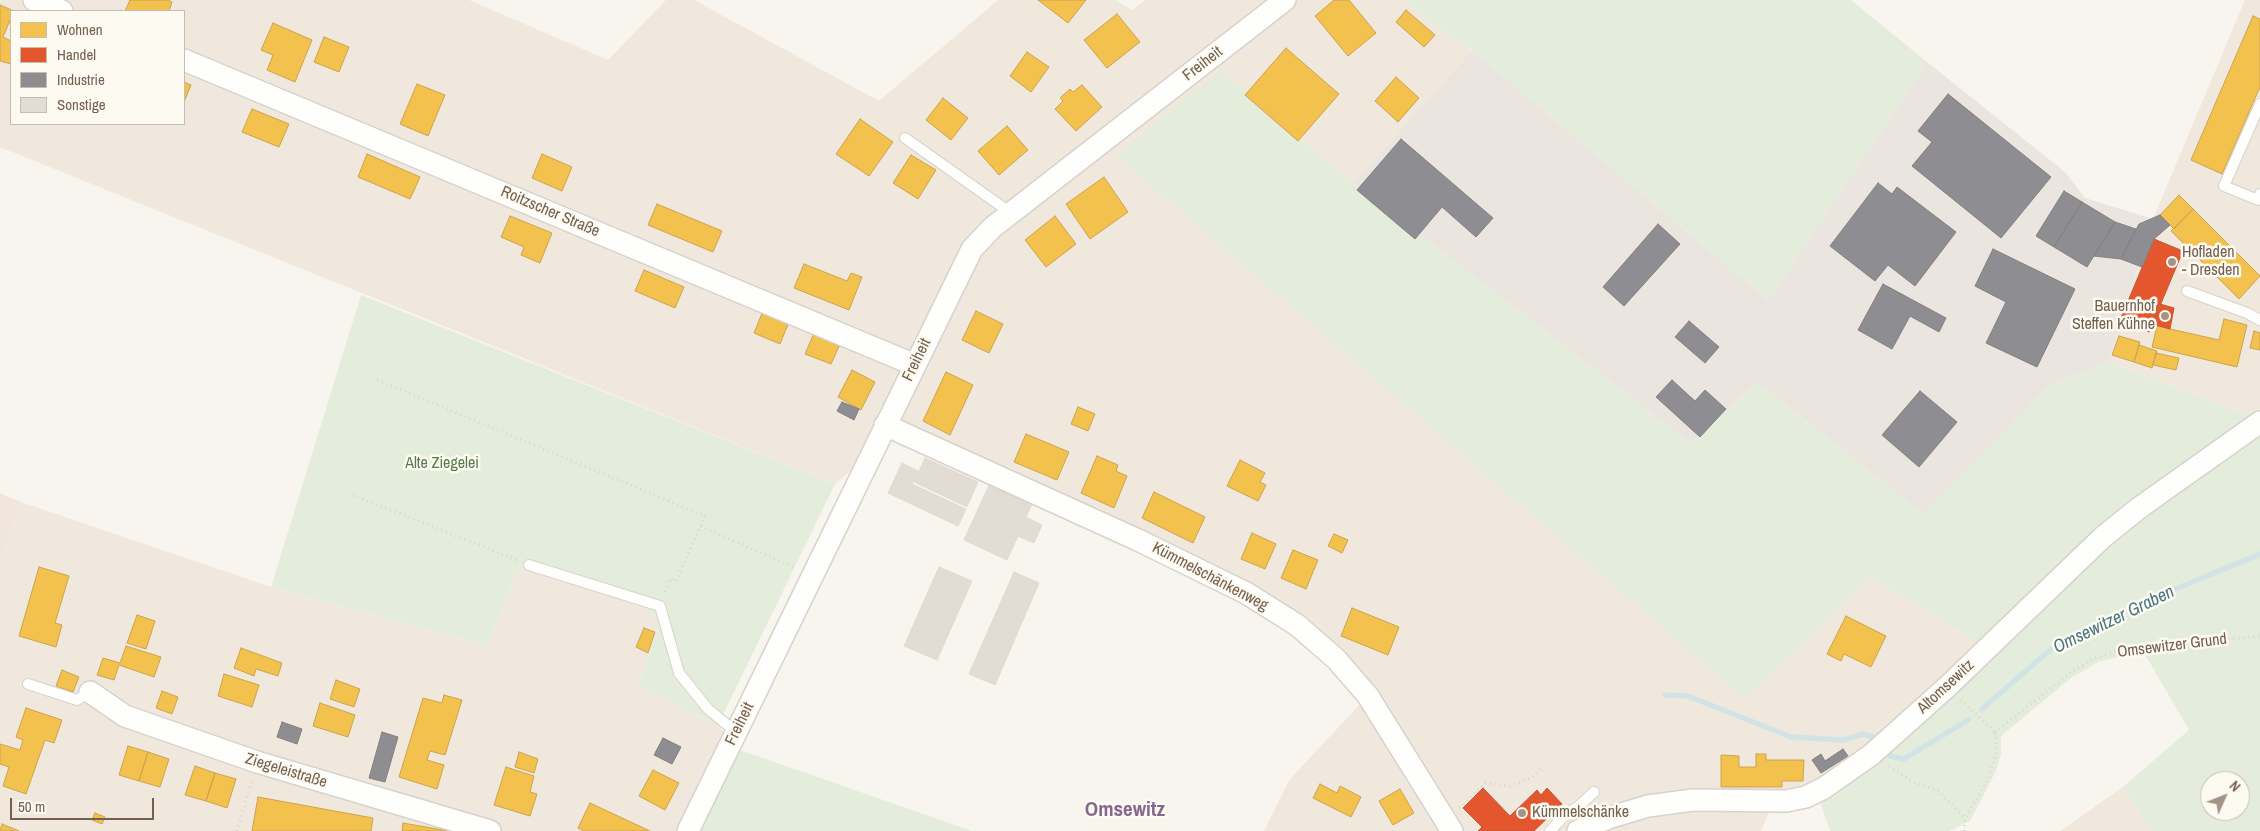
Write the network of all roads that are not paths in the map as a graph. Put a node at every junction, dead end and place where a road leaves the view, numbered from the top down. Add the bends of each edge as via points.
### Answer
1 (34, 0) edge
2 (1284, 0) edge
3 (59, 10) edge
4 (185, 60) edge
5 (2260, 104) edge
6 (904, 138) dead end
7 (2260, 194) edge
8 (1011, 213) junction
9 (2187, 291) dead end
10 (2260, 320) edge
11 (915, 365) junction
12 (2260, 422) edge
13 (885, 425) junction
14 (529, 565) road end
15 (28, 684) dead end
16 (90, 692) joint
17 (736, 732) junction
18 (1594, 792) dead end
19 (1459, 823) edge
20 (490, 831) edge
21 (688, 831) edge
22 (1550, 831) edge
23 (1578, 831) edge

1 - 3 street
2 - 8 street, Freiheit
4 - 11 street, Roitzscher Straße
5 - 7 lane via 2224,186 2258,200
6 - 8 lane
8 - 11 street, Freiheit via 972,249
9 - 10 lane
11 - 13 street, Freiheit
12 - 23 street, Altomsewitz via 2103,537 1947,688 1871,755 1824,788 1806,797 1763,802 1693,800 1648,806
13 - 17 street, Freiheit
13 - 19 street, Kümmelschänkenweg via 1138,540 1246,593 1297,625 1336,659 1368,696
14 - 17 lane via 660,606 679,673 708,709
15 - 16 lane via 77,700
16 - 20 street, Ziegeleistraße via 125,716 257,762
17 - 21 street, Freiheit
18 - 22 lane

